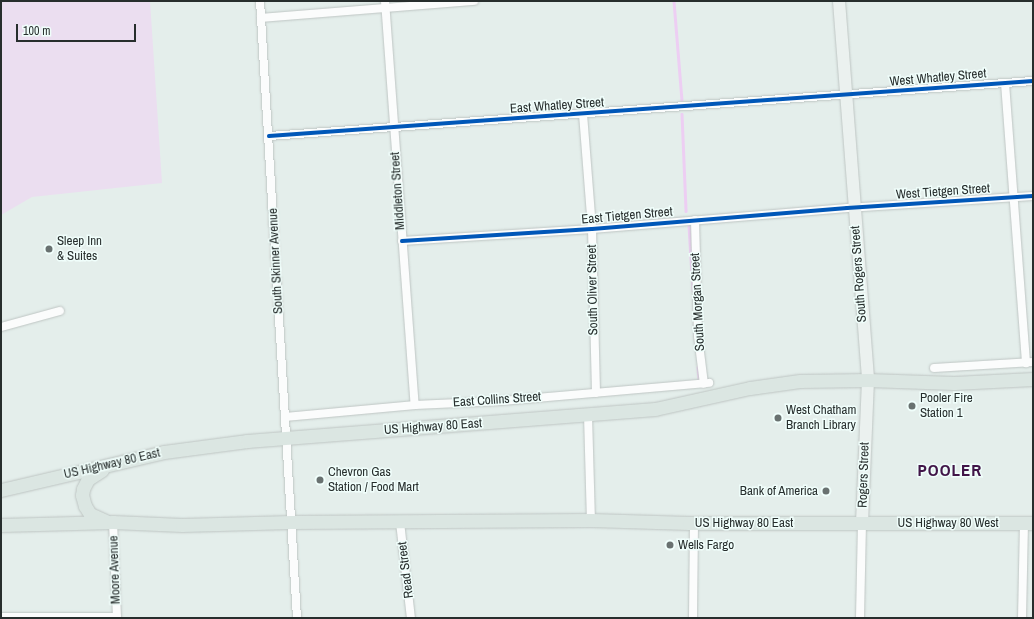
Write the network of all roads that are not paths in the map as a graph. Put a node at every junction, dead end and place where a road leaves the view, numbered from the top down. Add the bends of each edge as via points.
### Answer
1 (260, 1) edge
2 (474, 1) edge
3 (839, 1) edge
4 (385, 4) edge
5 (261, 18) junction
6 (1033, 81) edge
7 (1005, 83) junction
8 (846, 96) junction
9 (583, 114) junction
10 (393, 128) junction
11 (269, 136) junction
12 (1033, 196) edge
13 (1013, 198) junction
14 (854, 208) junction
15 (695, 220) junction
16 (592, 229) junction
17 (402, 241) junction
18 (60, 311) dead end
19 (1, 327) edge
20 (1029, 363) edge
21 (934, 368) dead end
22 (1033, 379) edge
23 (868, 380) junction
24 (706, 383) joint
25 (596, 393) junction
26 (414, 404) junction
27 (588, 415) junction
28 (285, 417) junction
29 (285, 438) junction
30 (122, 462) junction
31 (1, 490) edge
32 (591, 520) junction
33 (113, 522) junction
34 (291, 522) junction
35 (400, 522) junction
36 (862, 522) junction
37 (694, 523) junction
38 (1029, 523) edge
39 (1, 525) edge
40 (1, 616) edge
41 (117, 617) edge
42 (297, 618) edge
43 (411, 618) edge
44 (693, 618) edge
45 (860, 618) edge
46 (1022, 618) edge

1 - 5 street, South Skinner Avenue
2 - 4 street
3 - 8 street, South Rogers Street
4 - 5 street
4 - 10 street, Middleton Street
5 - 11 street, South Skinner Avenue
6 - 7 street, West Whatley Street
7 - 8 street, West Whatley Street
7 - 13 street
8 - 9 street, East Whatley Street
8 - 14 street, South Rogers Street
9 - 10 street, East Whatley Street
9 - 16 street, South Oliver Street
10 - 11 street, East Whatley Street
10 - 17 street, Middleton Street
11 - 28 street, South Skinner Avenue
12 - 13 street, West Tietgen Street
13 - 14 street, West Tietgen Street
13 - 20 street
14 - 15 street, East Tietgen Street
14 - 23 street, South Rogers Street
15 - 16 street, East Tietgen Street
15 - 24 street, South Morgan Street via 698,336
16 - 17 street, East Tietgen Street
16 - 25 street, South Oliver Street
17 - 26 street, Middleton Street
18 - 19 street
20 - 21 street
22 - 23 main road via 954,383
23 - 27 main road, US Highway 80 East via 800,381 750,388 655,410
23 - 36 street, Rogers Street
24 - 25 street, East Collins Street
25 - 26 street, East Collins Street via 502,401
26 - 28 street, East Collins Street
27 - 29 main road, US Highway 80 East
27 - 32 street
28 - 29 street, South Skinner Avenue
29 - 30 main road, US Highway 80 East via 164,452
29 - 34 street, South Skinner Avenue
30 - 31 main road, US Highway 80 East
30 - 33 main road via 92,475 83,489 83,501 90,514 101,520
32 - 35 main road, US Highway 80 East
32 - 37 main road, US Highway 80 East
33 - 34 main road, US Highway 80 East via 182,525
33 - 39 main road, US Highway 80 East
33 - 41 street, Moore Avenue
34 - 35 main road, US Highway 80 East
34 - 42 street, South Skinner Avenue
35 - 43 street, Read Street
36 - 37 main road, US Highway 80 East
36 - 38 main road, US Highway 80 West
36 - 45 street
37 - 44 street
38 - 46 street
40 - 41 street

